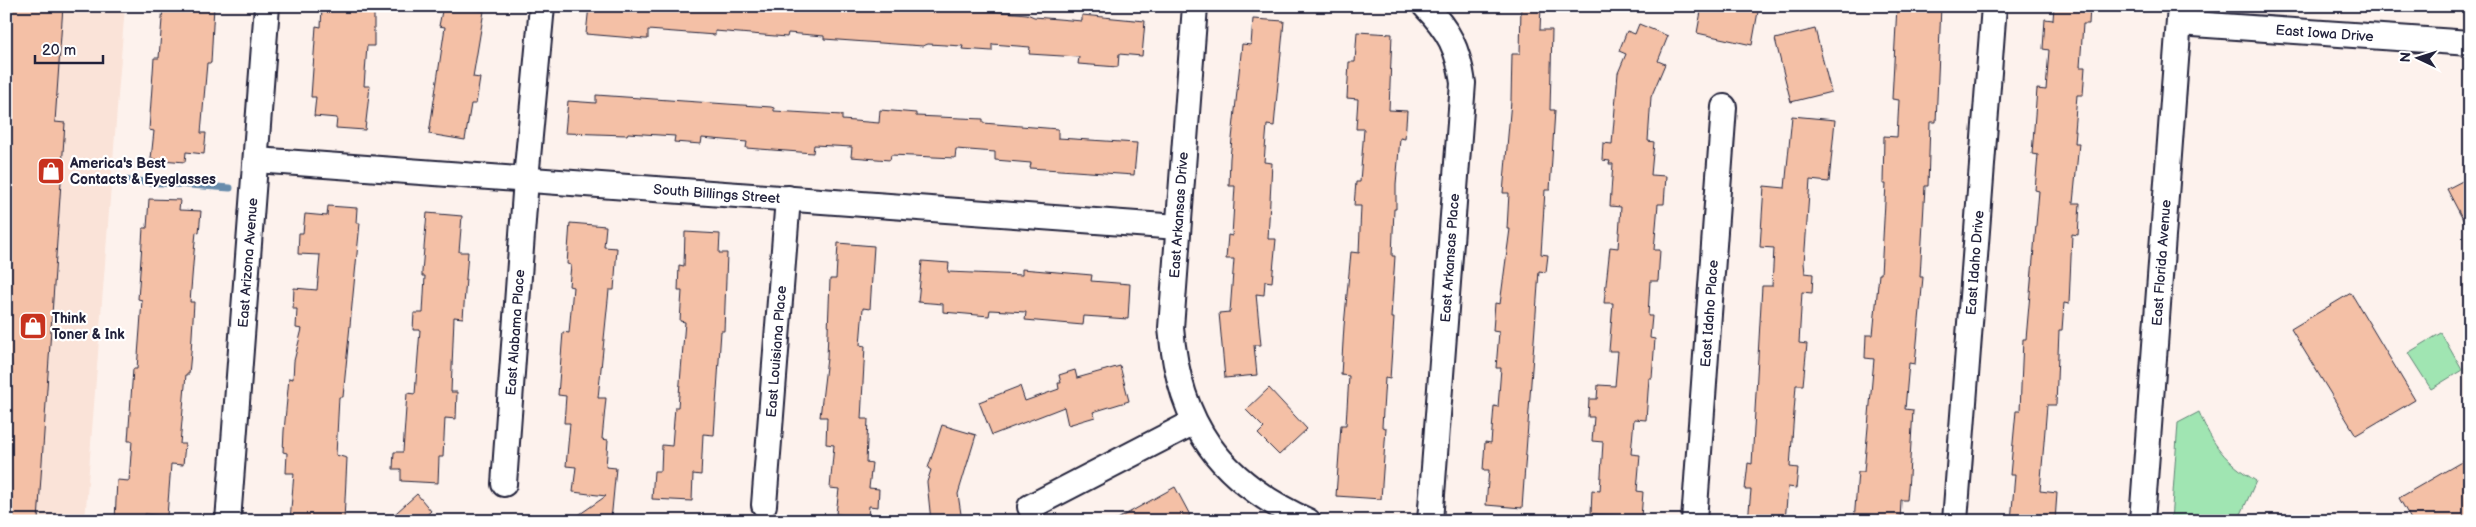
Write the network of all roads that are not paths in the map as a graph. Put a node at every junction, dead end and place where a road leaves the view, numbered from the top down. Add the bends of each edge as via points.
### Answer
1 (267, 6) edge
2 (542, 6) edge
3 (1195, 6) edge
4 (1425, 6) edge
5 (1994, 6) edge
6 (2180, 14) edge
7 (2470, 43) edge
8 (1724, 107) dead end
9 (256, 160) junction
10 (526, 179) junction
11 (788, 198) junction
12 (1178, 227) junction
13 (1194, 422) junction
14 (504, 484) dead end
15 (764, 505) dead end
16 (1030, 507) dead end
17 (228, 521) edge
18 (1308, 521) edge
19 (1430, 521) edge
20 (1694, 521) edge
21 (1955, 521) edge
22 (2142, 521) edge

1 - 9 street, East Arizona Avenue
2 - 10 street, East Alabama Place
3 - 12 street, East Arkansas Drive
4 - 19 street, East Arkansas Place via 1442,23 1452,41 1460,61 1463,83
5 - 21 street, East Idaho Drive
6 - 7 street, East Iowa Drive
6 - 22 street, East Florida Avenue
8 - 20 street, East Idaho Place
9 - 10 street, South Billings Street
9 - 17 street, East Arizona Avenue
10 - 11 street, South Billings Street
10 - 14 street, East Alabama Place
11 - 12 street, South Billings Street
11 - 15 street, East Louisiana Place
12 - 13 street, East Arkansas Drive via 1171,328 1182,392
13 - 16 street
13 - 18 street, East Arkansas Drive via 1229,469 1253,491

